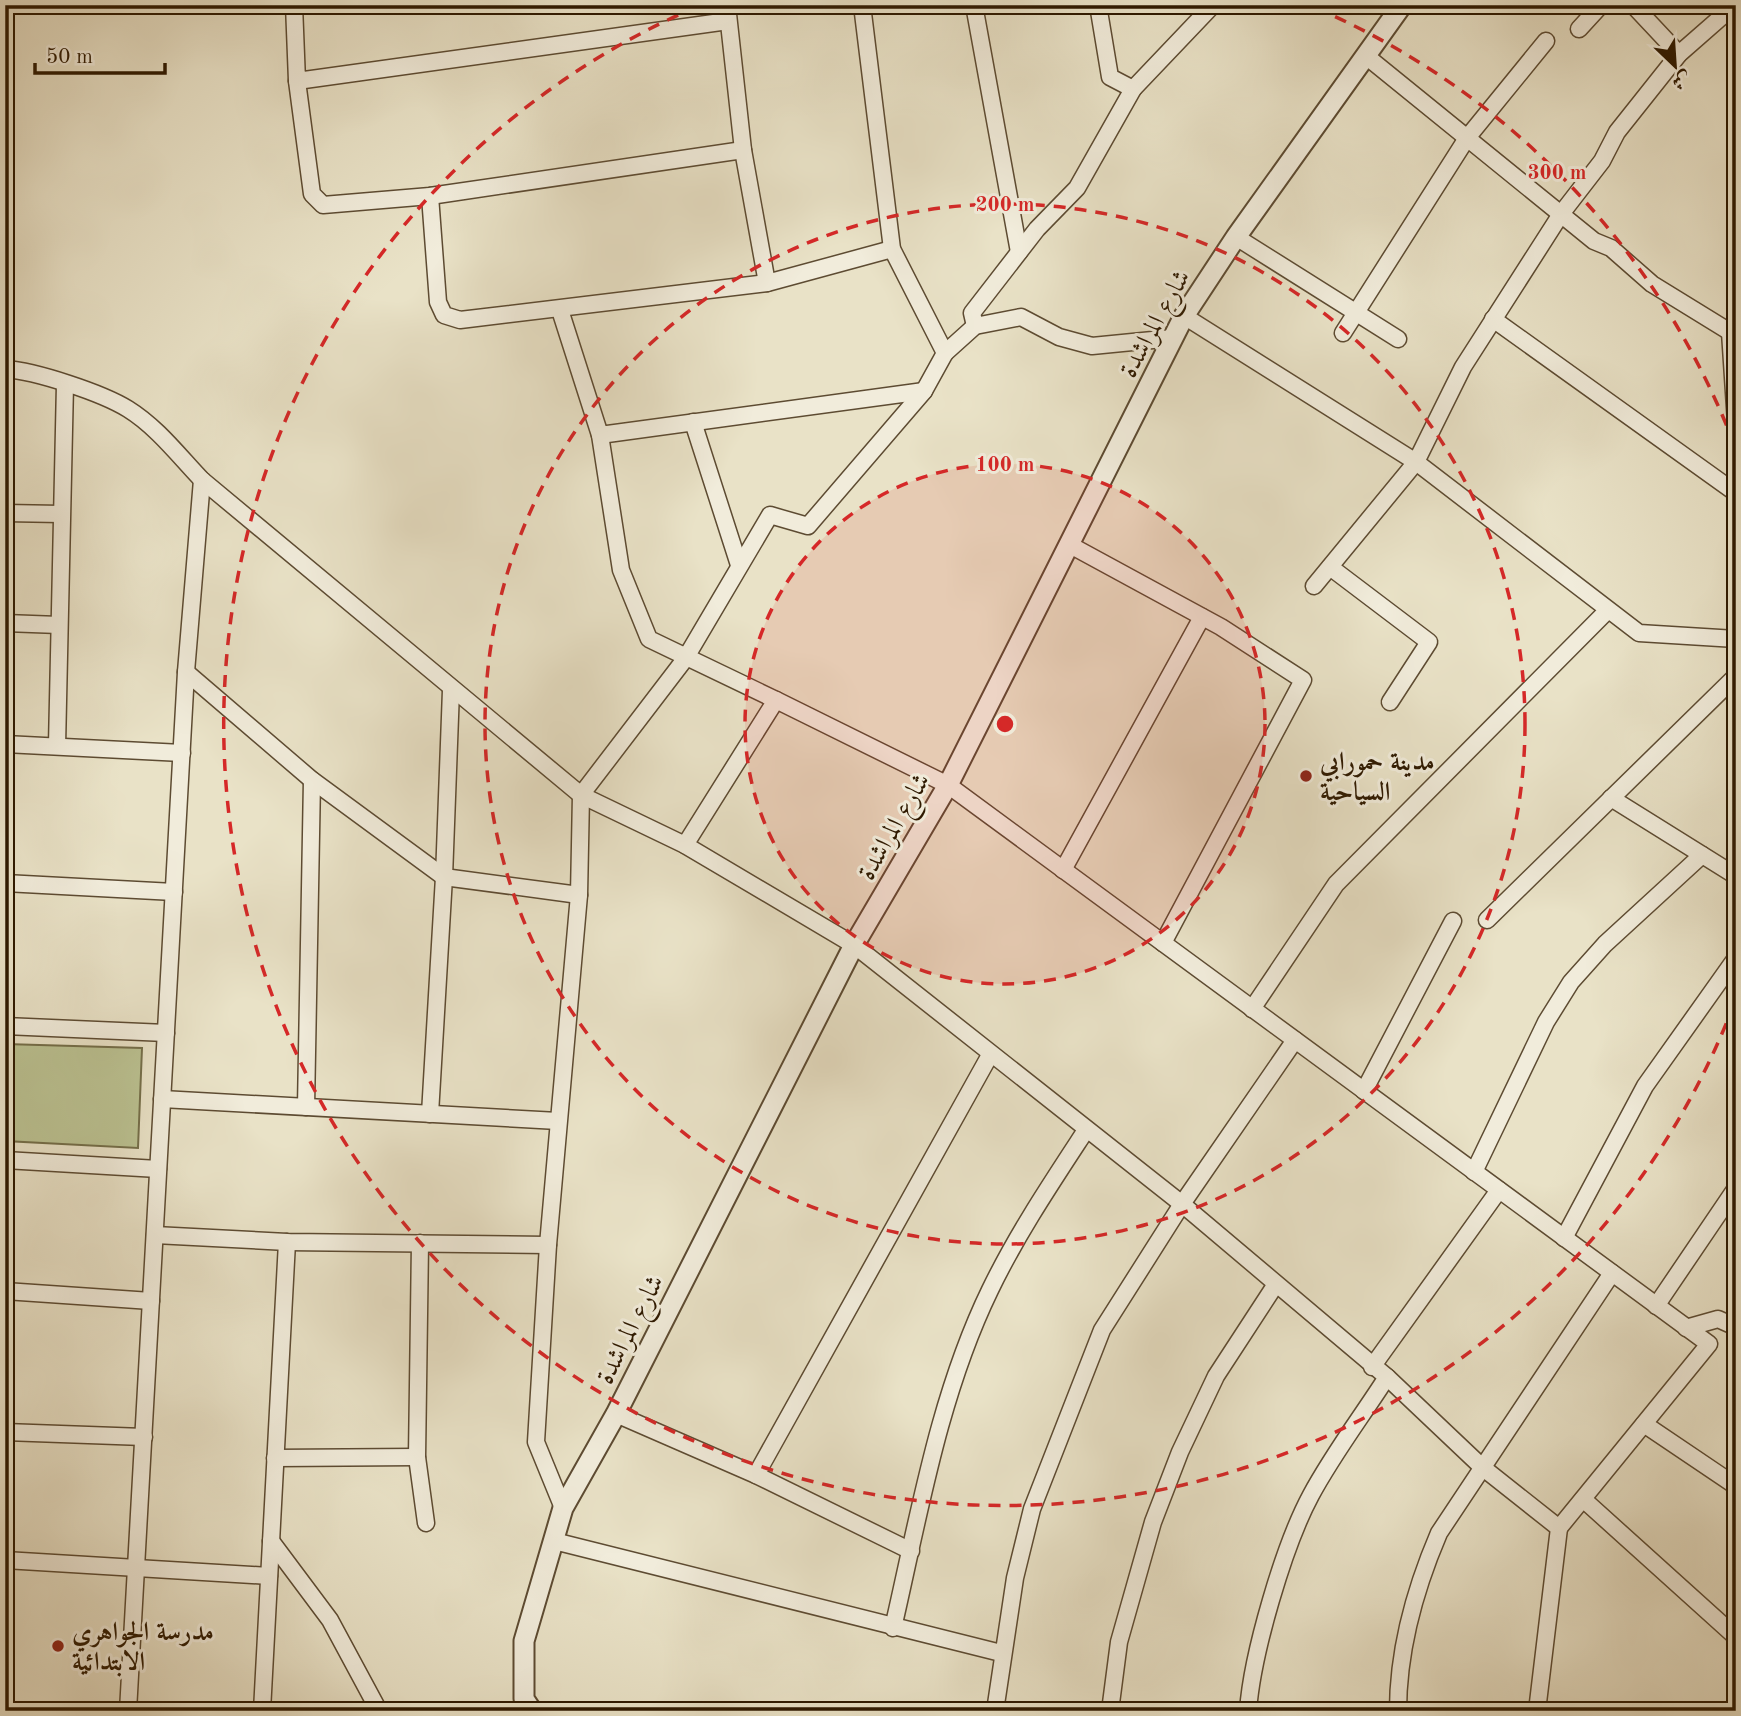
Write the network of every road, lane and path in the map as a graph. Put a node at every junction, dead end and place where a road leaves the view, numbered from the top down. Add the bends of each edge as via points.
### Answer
1 (293, 5) edge
2 (862, 5) edge
3 (974, 5) edge
4 (1098, 5) edge
5 (1213, 5) edge
6 (1402, 5) edge
7 (1601, 5) edge
8 (1633, 5) edge
9 (1735, 5) edge
10 (727, 13) edge
11 (1579, 29) dead end
12 (1546, 41) dead end
13 (1679, 54) junction
14 (1366, 55) junction
15 (297, 82) junction
16 (1133, 89) junction
17 (1468, 138) junction
18 (743, 150) junction
19 (430, 196) junction
20 (1562, 214) junction
21 (1236, 237) junction
22 (892, 249) junction
23 (1019, 252) junction
24 (767, 284) junction
25 (560, 310) junction
26 (1355, 313) junction
27 (1184, 316) junction
28 (1493, 319) junction
29 (975, 326) junction
30 (1343, 332) dead end
31 (1733, 332) edge
32 (1173, 338) junction
33 (1398, 340) dead end
34 (944, 353) junction
35 (5, 369) edge
36 (65, 384) junction
37 (924, 391) junction
38 (693, 422) junction
39 (1736, 423) edge
40 (600, 435) junction
41 (1416, 462) junction
42 (202, 480) junction
43 (1736, 493) edge
44 (5, 513) edge
45 (61, 514) junction
46 (1070, 544) junction
47 (739, 565) junction
48 (1330, 567) junction
49 (1314, 586) dead end
50 (1607, 611) junction
51 (1202, 617) junction
52 (5, 623) edge
53 (59, 625) junction
54 (1736, 639) edge
55 (685, 659) junction
56 (186, 672) junction
57 (1736, 676) edge
58 (451, 690) junction
59 (776, 699) junction
60 (1390, 702) dead end
61 (5, 744) edge
62 (57, 746) junction
63 (182, 753) junction
64 (312, 780) junction
65 (948, 785) junction
66 (581, 795) junction
67 (1611, 798) junction
68 (685, 845) junction
69 (1702, 855) junction
70 (1063, 870) junction
71 (1736, 876) edge
72 (444, 877) junction
73 (5, 883) edge
74 (174, 892) junction
75 (579, 895) junction
76 (1487, 920) dead end
77 (1453, 921) dead end
78 (1163, 943) junction
79 (854, 945) junction
80 (1736, 958) edge
81 (1252, 1009) junction
82 (5, 1026) edge
83 (166, 1033) junction
84 (1295, 1040) junction
85 (990, 1055) junction
86 (1364, 1091) junction
87 (162, 1100) junction
88 (306, 1107) junction
89 (430, 1114) junction
90 (558, 1121) junction
91 (1086, 1130) junction
92 (5, 1160) edge
93 (158, 1169) junction
94 (1475, 1172) junction
95 (1736, 1188) edge
96 (1499, 1190) junction
97 (1182, 1204) junction
98 (155, 1235) junction
99 (1564, 1238) junction
100 (287, 1242) junction
101 (420, 1243) junction
102 (548, 1245) junction
103 (1612, 1273) junction
104 (1276, 1284) junction
105 (5, 1291) edge
106 (151, 1301) junction
107 (1656, 1306) junction
108 (1736, 1327) edge
109 (1686, 1328) junction
110 (1372, 1367) junction
111 (1387, 1377) junction
112 (615, 1414) junction
113 (1644, 1424) junction
114 (5, 1432) edge
115 (144, 1437) junction
116 (417, 1457) junction
117 (275, 1458) junction
118 (1482, 1467) junction
119 (756, 1475) junction
120 (1736, 1486) edge
121 (1583, 1499) junction
122 (563, 1508) junction
123 (426, 1523) dead end
124 (1559, 1528) junction
125 (271, 1541) junction
126 (554, 1541) junction
127 (911, 1551) junction
128 (5, 1560) edge
129 (136, 1570) junction
130 (269, 1576) junction
131 (893, 1628) junction
132 (1736, 1637) edge
133 (1001, 1653) junction
134 (128, 1711) edge
135 (262, 1711) edge
136 (379, 1711) edge
137 (532, 1711) edge
138 (995, 1711) edge
139 (1110, 1711) edge
140 (1248, 1711) edge
141 (1398, 1711) edge
142 (1537, 1711) edge

1 - 15 street
2 - 22 street
3 - 23 street
4 - 16 street via 1110,77
5 - 16 street
6 - 14 street, شارع المراشدة
7 - 11 street
8 - 13 street
9 - 13 street
10 - 15 street
10 - 18 street
12 - 17 street
13 - 20 street via 1617,132 1602,161
14 - 17 street
14 - 21 street, شارع المراشدة
15 - 19 street via 312,194 317,200 334,206
16 - 23 street via 1077,188
17 - 20 street
17 - 26 street
18 - 19 street
18 - 24 street
19 - 25 street via 438,302 444,315 460,320
20 - 28 street
20 - 31 street via 1652,284
21 - 26 street
21 - 27 street, شارع المراشدة
22 - 24 street
22 - 34 street
23 - 29 street via 972,313
24 - 25 street
25 - 40 street
26 - 30 street
26 - 33 street
27 - 32 street, شارع المراشدة
27 - 41 street
28 - 41 street via 1463,367
28 - 43 street
29 - 32 street via 1021,317 1059,337 1092,346
29 - 34 street
31 - 39 street
32 - 46 street, شارع المراشدة
34 - 37 street
35 - 36 street
36 - 42 street via 128,408
36 - 45 street
37 - 38 street
37 - 47 street via 808,527 770,515
38 - 40 street
38 - 47 street
40 - 55 street via 621,570 649,639
41 - 48 street
41 - 50 street
42 - 56 street
42 - 58 street
44 - 45 street
45 - 53 street
46 - 51 street
46 - 65 street, شارع المراشدة
47 - 55 street
48 - 49 street
48 - 60 street via 1429,642
50 - 54 street via 1639,633
50 - 81 street via 1336,884
51 - 70 street
51 - 78 street via 1303,680
52 - 53 street
53 - 62 street
55 - 59 street
55 - 66 street
56 - 63 street
56 - 64 street
57 - 67 street
58 - 66 street
58 - 72 street
59 - 65 street
59 - 68 street
61 - 62 street
62 - 63 street
63 - 74 street
64 - 72 street
64 - 88 street
65 - 70 street
65 - 79 street, شارع المراشدة
66 - 68 street
66 - 75 street
67 - 69 street
67 - 76 street
68 - 79 street
69 - 71 street
69 - 94 street via 1605,944 1571,982 1546,1022
70 - 78 street
72 - 75 street
72 - 89 street
73 - 74 street
74 - 83 street
75 - 90 street
77 - 86 street
78 - 81 street
79 - 85 street
79 - 112 street, شارع المراشدة
80 - 99 street via 1645,1086
81 - 84 street
82 - 83 street
83 - 87 street
84 - 86 street
84 - 97 street
85 - 91 street
85 - 119 street
86 - 94 street
87 - 88 street
87 - 93 street
88 - 89 street
89 - 90 street
90 - 102 street
91 - 97 street
91 - 127 street via 989,1290 949,1402
92 - 93 street
93 - 98 street
94 - 96 street
95 - 107 street
96 - 99 street
96 - 110 street
97 - 104 street
97 - 133 street via 1102,1329 1069,1408 1032,1509
98 - 100 street
98 - 106 street
99 - 103 street
100 - 101 street
100 - 117 street
101 - 102 street
101 - 116 street
102 - 122 street via 536,1442
103 - 107 street
103 - 118 street
104 - 110 street
104 - 139 street via 1216,1376 1175,1464 1153,1522 1119,1642
105 - 106 street
106 - 115 street
107 - 109 street
108 - 109 street via 1718,1318
109 - 113 street via 1709,1344
110 - 111 street
111 - 118 street
111 - 140 street via 1311,1495 1295,1532 1262,1638
112 - 119 street
112 - 122 street, شارع المراشدة
113 - 120 street
113 - 121 street
114 - 115 street
115 - 129 street
116 - 117 street
116 - 123 street
117 - 125 street
118 - 124 street
118 - 141 street via 1439,1533 1419,1579
119 - 127 street
121 - 124 street
121 - 132 street
122 - 126 street, شارع المراشدة
124 - 142 street
125 - 130 street
125 - 136 street via 330,1620
126 - 131 street
126 - 137 street, شارع المراشدة via 524,1641 524,1699
127 - 131 street
128 - 129 street
129 - 130 street
129 - 134 street
130 - 135 street
131 - 133 street
133 - 138 street

